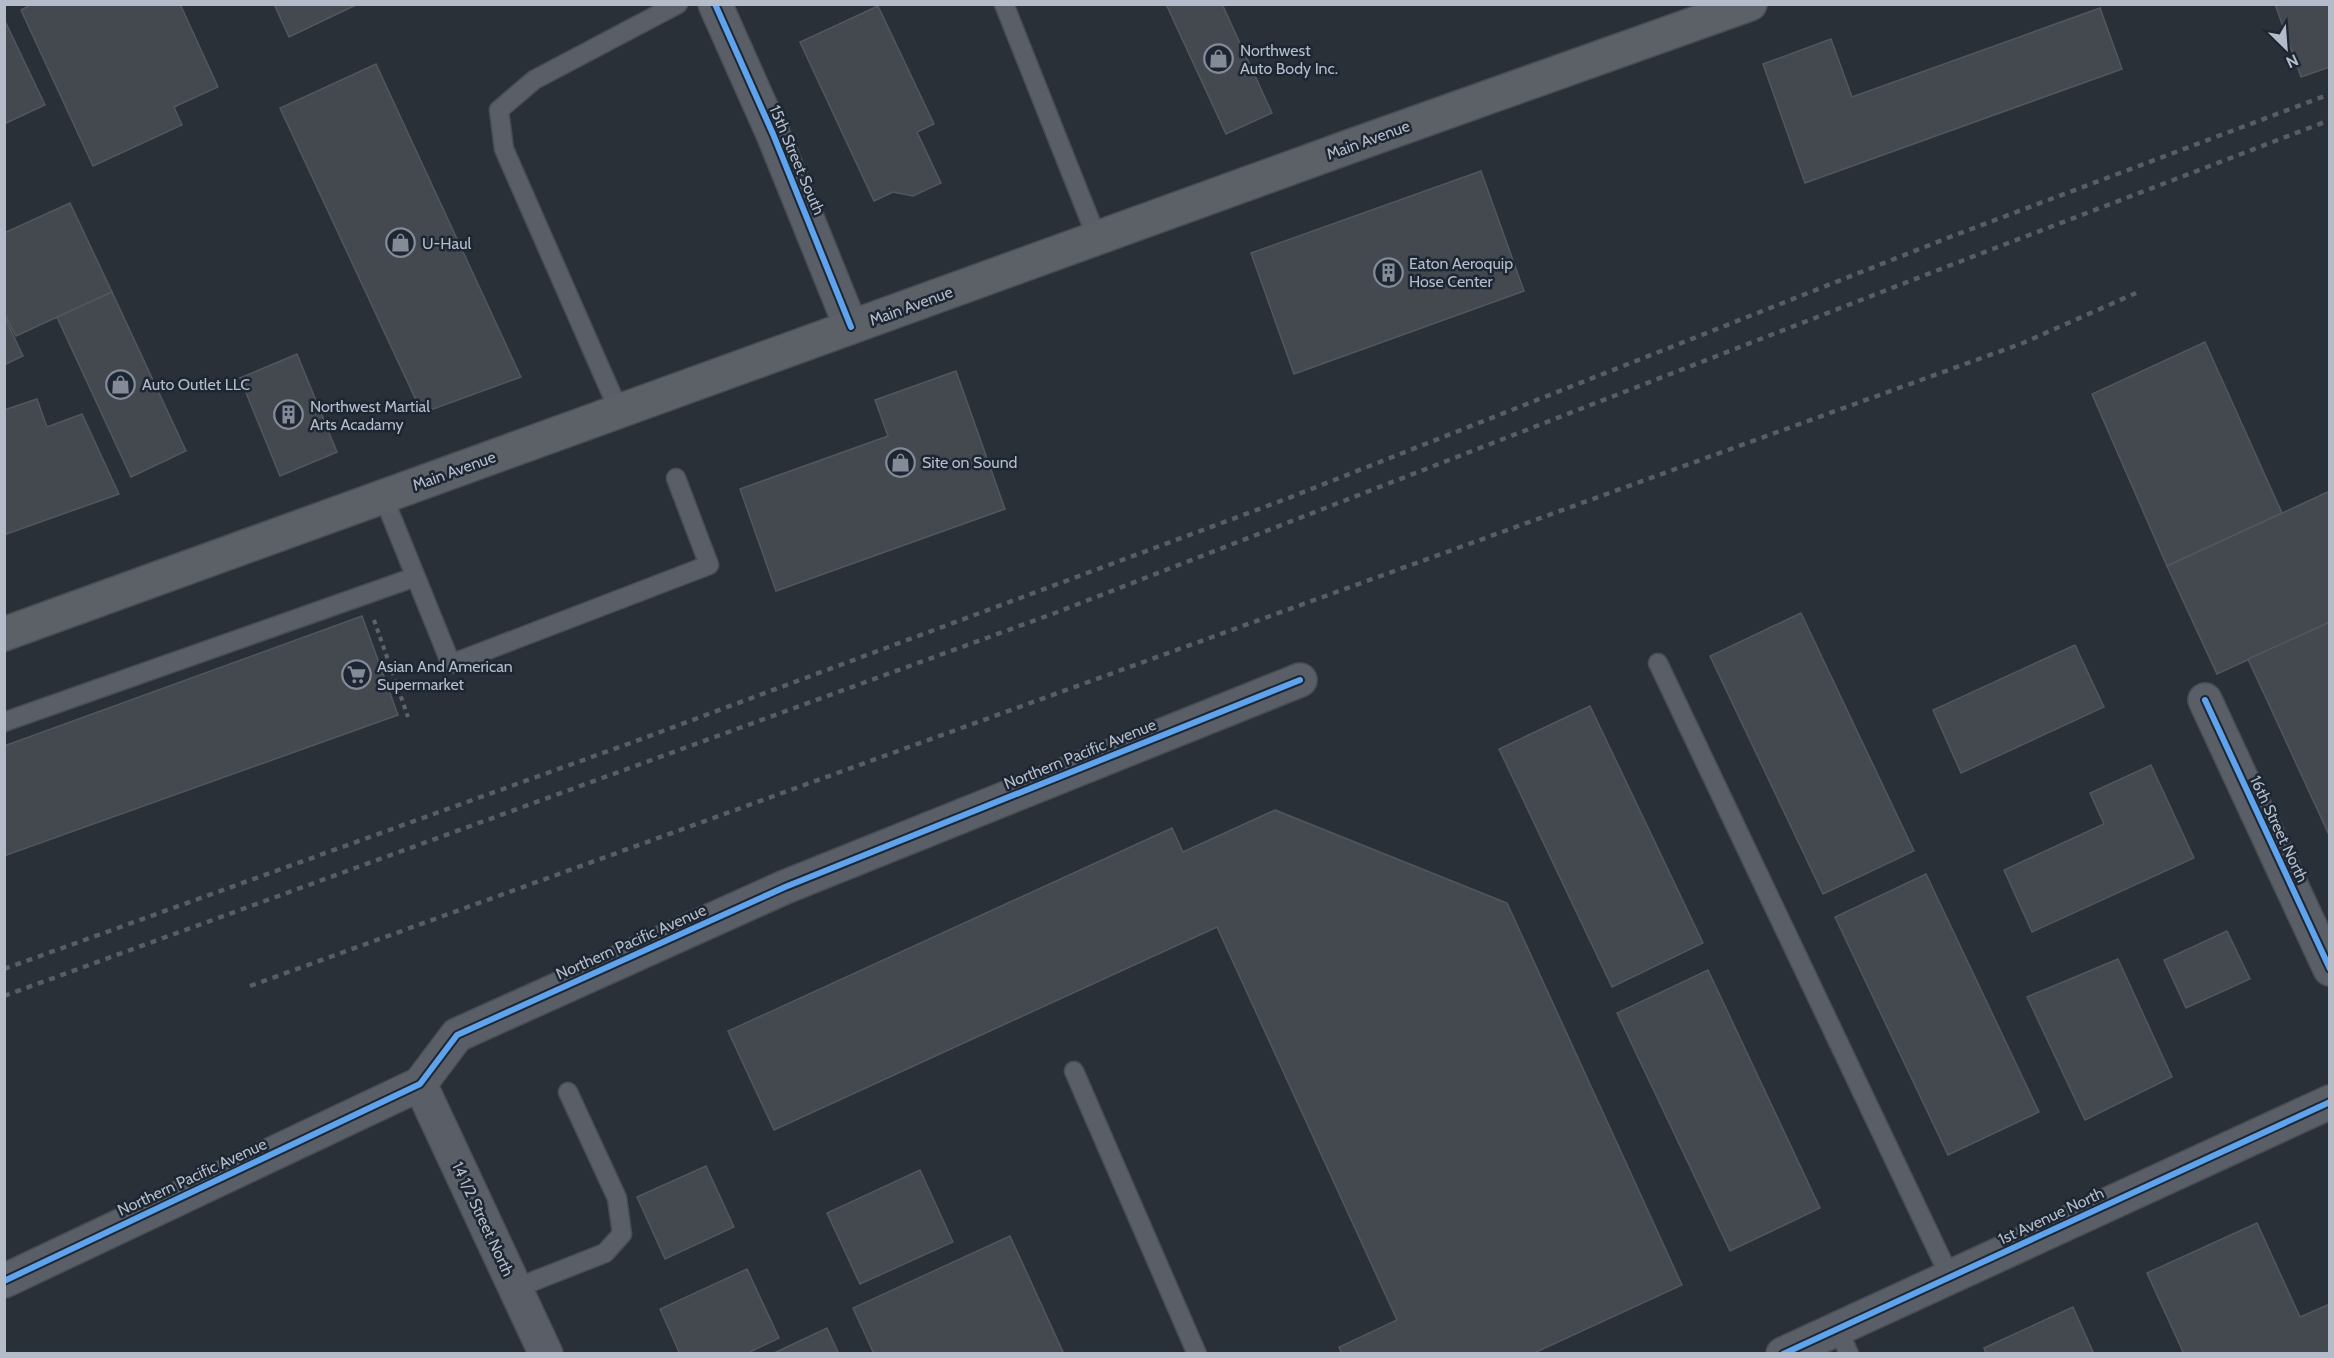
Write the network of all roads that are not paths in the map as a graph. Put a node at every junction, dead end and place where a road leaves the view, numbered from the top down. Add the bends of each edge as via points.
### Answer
1 (678, 4) edge
2 (715, 4) edge
3 (1004, 4) edge
4 (1750, 4) edge
5 (1097, 238) junction
6 (851, 327) junction
7 (619, 411) junction
8 (676, 478) dead end
9 (383, 496) junction
10 (415, 577) junction
11 (4, 634) edge
12 (1659, 663) dead end
13 (1300, 680) dead end
14 (2205, 700) dead end
15 (4, 722) edge
16 (2330, 969) edge
17 (1074, 1071) dead end
18 (420, 1084) junction
19 (568, 1092) dead end
20 (2330, 1102) edge
21 (1950, 1277) junction
22 (4, 1281) edge
23 (516, 1288) junction
24 (1843, 1341) edge
25 (546, 1353) edge
26 (1197, 1353) edge
27 (1783, 1353) edge

1 - 7 lane via 534,80 499,110 504,149
2 - 6 street, 15th Street South
3 - 5 lane
4 - 5 main road, Main Avenue
5 - 6 main road, Main Avenue
6 - 7 main road, Main Avenue
7 - 9 main road, Main Avenue
8 - 10 lane via 709,565 462,660 451,664
9 - 10 lane
9 - 11 main road, Main Avenue
10 - 15 lane
12 - 21 lane
13 - 18 street, Northern Pacific Avenue via 784,887 457,1035
14 - 16 street, 16th Street North
17 - 26 lane
18 - 22 street, Northern Pacific Avenue
18 - 23 street, 14 1/2 Street North
19 - 23 lane via 617,1198 622,1234 605,1253
20 - 21 street, 1st Avenue North
21 - 24 street, 1st Avenue North
23 - 25 street, 14 1/2 Street North
24 - 27 street, 1st Avenue North

